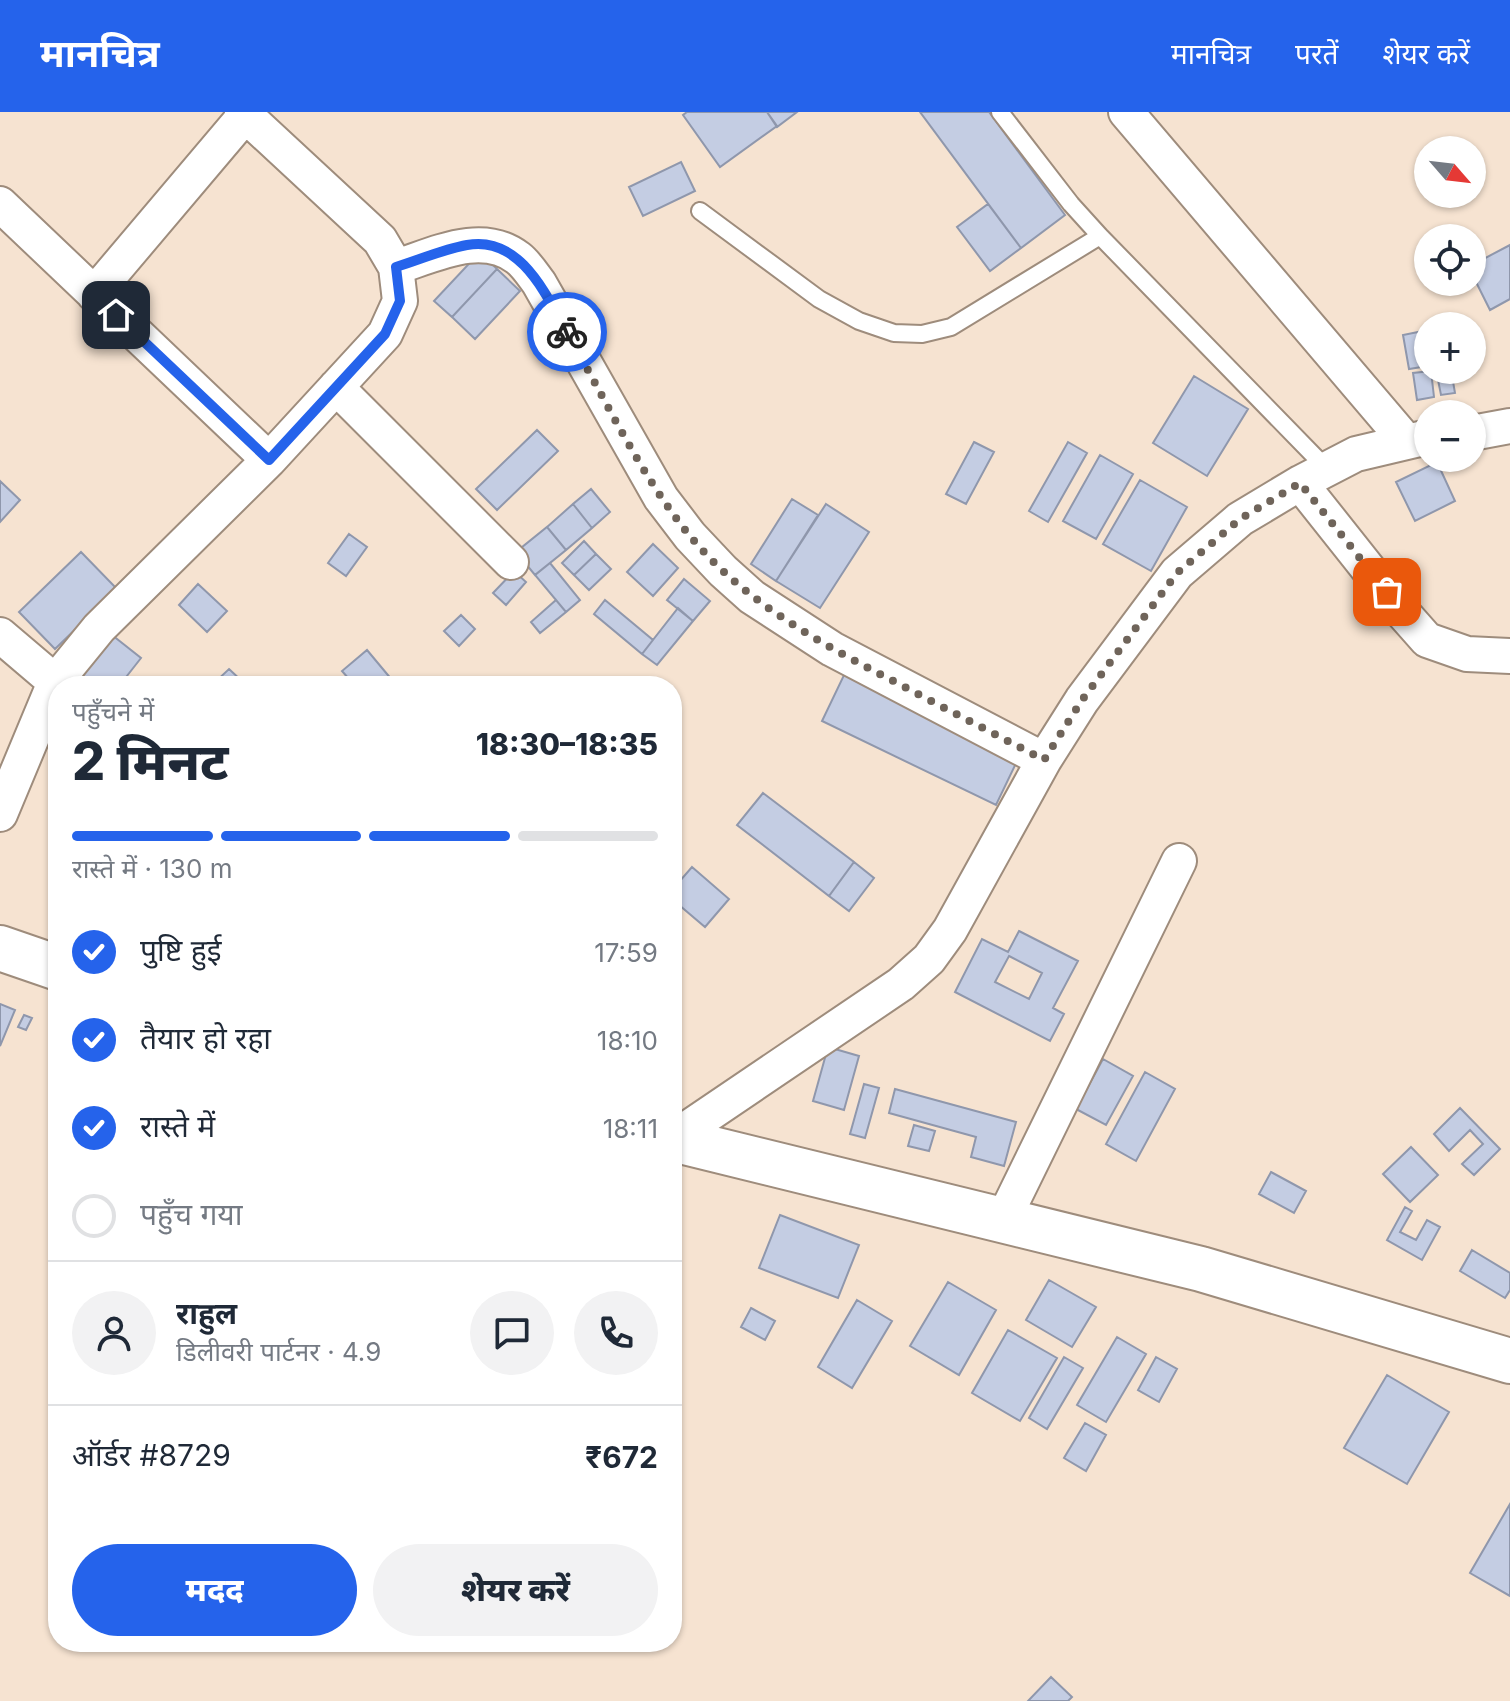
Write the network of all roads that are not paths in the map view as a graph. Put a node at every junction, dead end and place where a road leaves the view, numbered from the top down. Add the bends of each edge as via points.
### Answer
1 (1000, 112) edge
2 (1126, 112) edge
3 (245, 113) edge
4 (0, 204) edge
5 (700, 211) dead end
6 (1100, 236) junction
7 (396, 267) junction
8 (94, 294) junction
9 (336, 387) junction
10 (1510, 426) edge
11 (1486, 430) edge
12 (1414, 436) edge
13 (1414, 440) edge
14 (269, 460) junction
15 (1313, 476) junction
16 (511, 562) dead end
17 (0, 635) edge
18 (1510, 656) edge
19 (48, 676) edge
20 (63, 676) edge
21 (48, 705) edge
22 (1044, 760) junction
23 (0, 814) edge
24 (1179, 861) dead end
25 (0, 948) edge
26 (48, 965) edge
27 (682, 1132) edge
28 (682, 1141) edge
29 (1003, 1220) junction
30 (1510, 1361) edge

1 - 6 lane
2 - 12 street
3 - 7 street via 380,240
3 - 8 street
4 - 8 street
5 - 6 lane via 819,299 894,333 951,327
6 - 15 lane
7 - 9 street via 400,301 385,334
7 - 22 street via 470,244 496,247 519,258 539,283 661,498 723,571 752,597 832,649
8 - 14 street
9 - 14 street
9 - 16 street
10 - 11 street
13 - 15 street via 1356,454
14 - 20 street via 99,628
15 - 18 street via 1404,614 1427,640 1467,654
15 - 22 street via 1240,519 1177,573
17 - 19 street
21 - 23 street
22 - 27 street via 929,959 901,984
24 - 29 street
25 - 26 highway
28 - 29 highway
29 - 30 highway via 1201,1269

